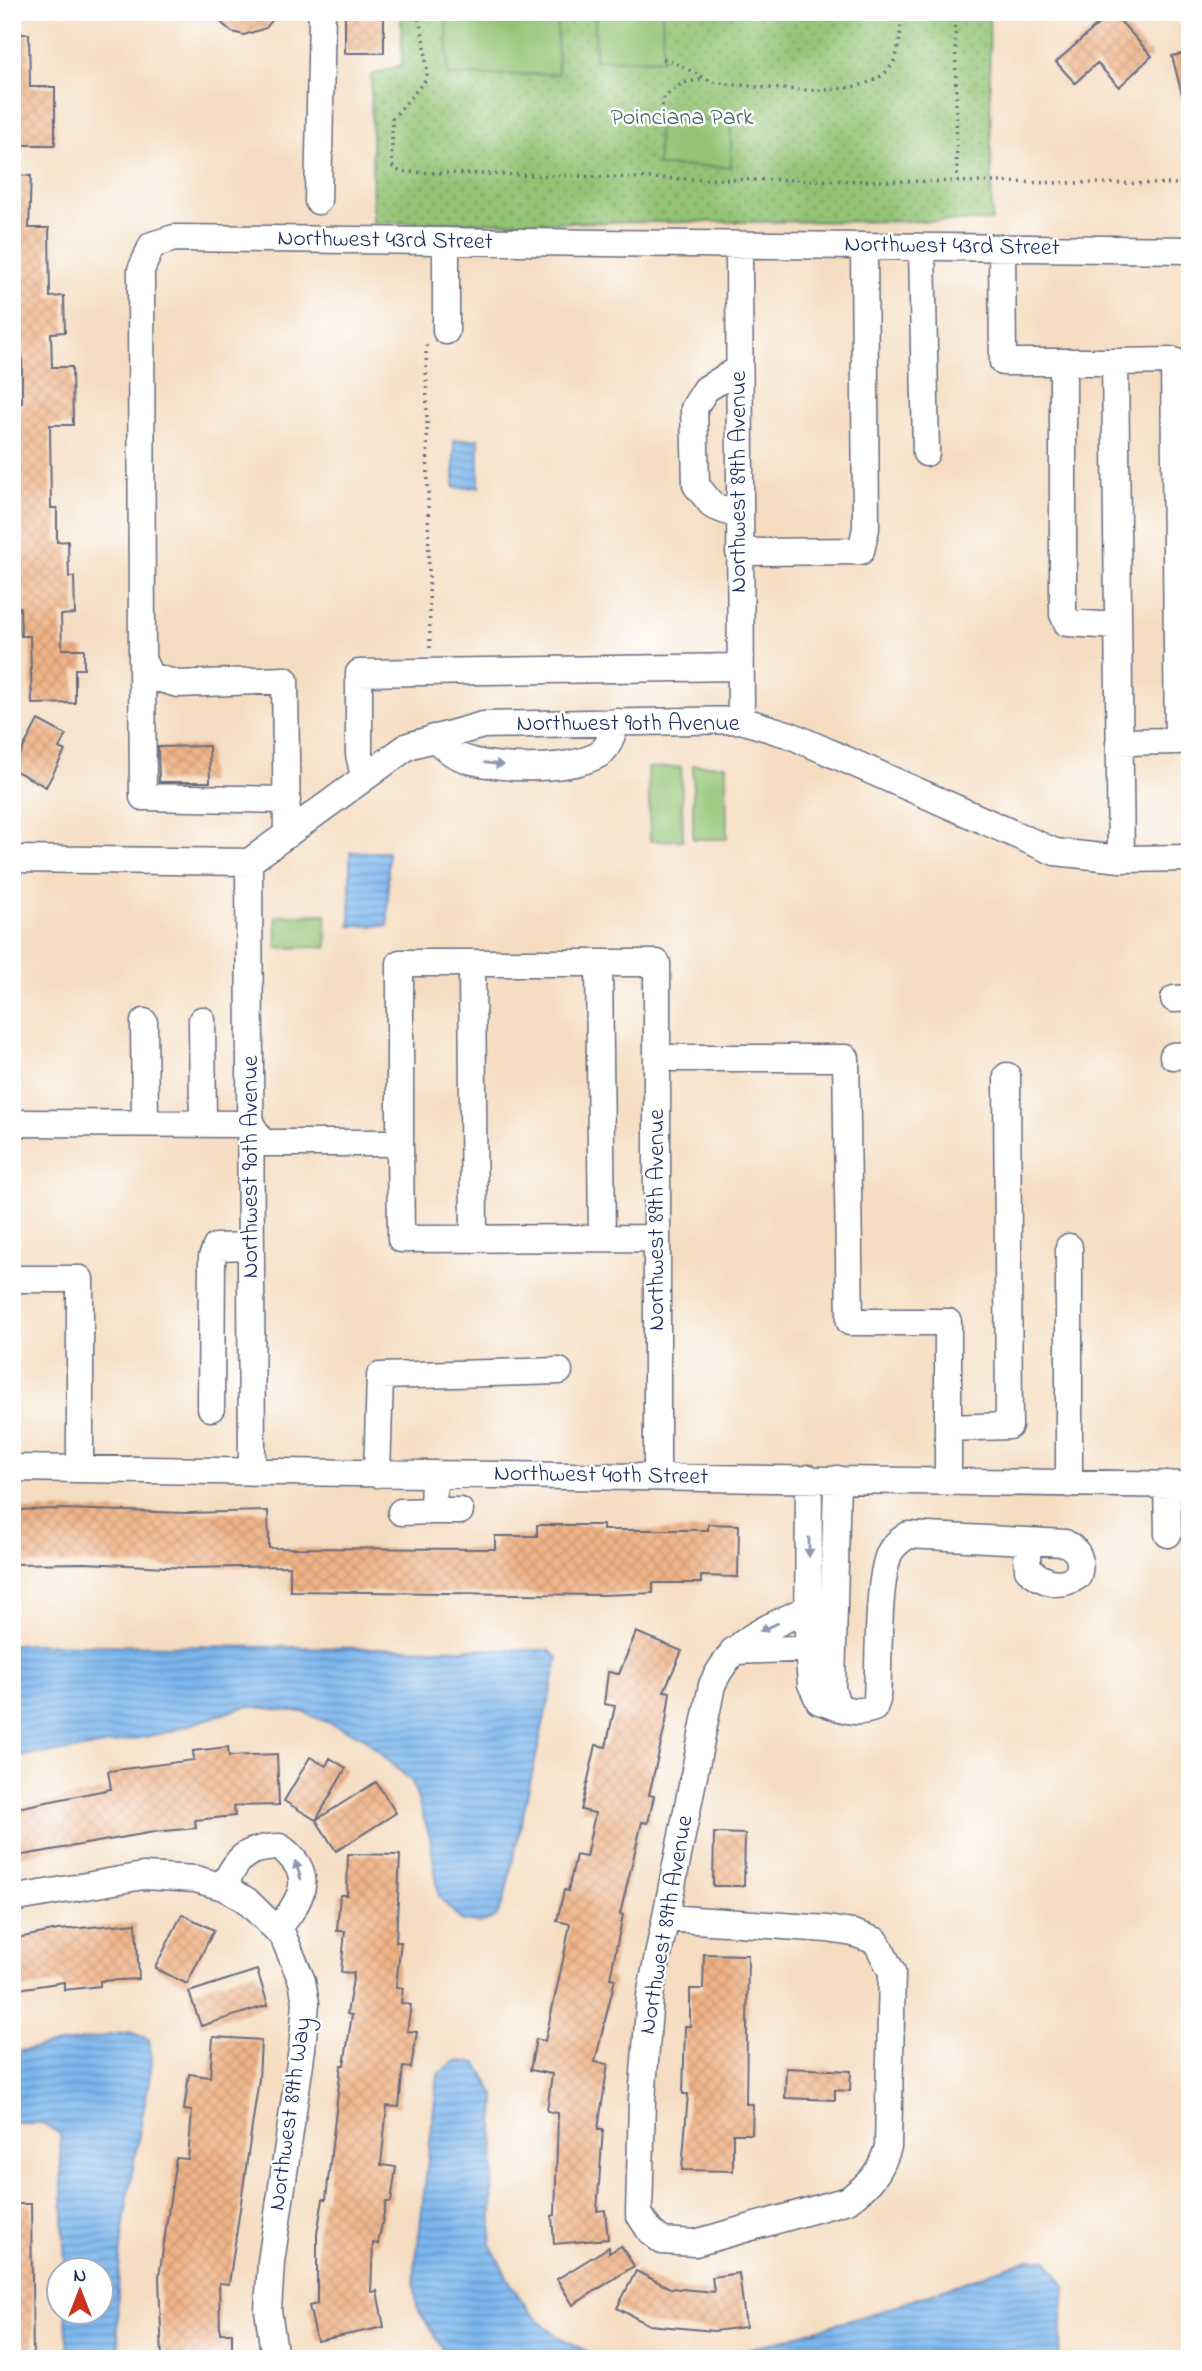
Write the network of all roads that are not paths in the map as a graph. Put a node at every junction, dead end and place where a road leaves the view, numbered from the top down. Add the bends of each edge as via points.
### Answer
1 (322, 12) edge
2 (318, 201) dead end
3 (446, 241) junction
4 (739, 245) junction
5 (864, 246) junction
6 (922, 247) junction
7 (1002, 248) junction
8 (1190, 250) edge
9 (446, 331) road end
10 (1182, 361) edge
11 (1063, 362) junction
12 (1115, 362) junction
13 (739, 369) junction
14 (926, 453) dead end
15 (739, 516) junction
16 (739, 552) junction
17 (1118, 625) junction
18 (142, 659) junction
19 (739, 667) junction
20 (741, 720) junction
21 (617, 722) junction
22 (433, 738) junction
23 (1119, 742) junction
24 (364, 777) junction
25 (287, 800) junction
26 (287, 835) junction
27 (1190, 858) edge
28 (12, 859) edge
29 (1121, 859) junction
30 (249, 862) junction
31 (472, 963) junction
32 (599, 963) junction
33 (202, 1020) dead end
34 (144, 1022) dead end
35 (657, 1058) junction
36 (1007, 1076) dead end
37 (12, 1123) edge
38 (145, 1123) junction
39 (203, 1124) junction
40 (251, 1124) junction
41 (400, 1143) junction
42 (601, 1238) junction
43 (657, 1238) junction
44 (474, 1239) junction
45 (251, 1246) junction
46 (1069, 1247) dead end
47 (12, 1279) edge
48 (559, 1371) dead end
49 (211, 1408) dead end
50 (948, 1428) junction
51 (12, 1468) edge
52 (80, 1469) junction
53 (252, 1472) junction
54 (377, 1474) junction
55 (433, 1474) junction
56 (657, 1477) junction
57 (809, 1478) junction
58 (837, 1479) junction
59 (948, 1481) junction
60 (1069, 1484) junction
61 (1179, 1484) edge
62 (433, 1511) junction
63 (460, 1511) dead end
64 (401, 1512) dead end
65 (1168, 1534) dead end
66 (1026, 1541) dead end
67 (808, 1608) junction
68 (820, 1648) junction
69 (733, 1651) junction
70 (223, 1887) junction
71 (12, 1899) edge
72 (666, 1918) junction
73 (278, 1930) junction
74 (275, 2359) edge

1 - 2 street
3 - 4 street, Northwest 43rd Street
3 - 9 street
3 - 18 street, Northwest 43rd Street via 174,238 152,245 141,270
4 - 5 street, Northwest 43rd Street
4 - 13 street, Northwest 89th Avenue
5 - 6 street, Northwest 43rd Street
5 - 16 street via 866,528 861,551
6 - 7 street, Northwest 43rd Street
6 - 14 street
7 - 8 street, Northwest 43rd Street
7 - 11 street via 1003,362
10 - 12 street
10 - 23 street via 1178,741
11 - 12 street
11 - 17 street via 1063,614 1068,623 1081,626
12 - 17 street
13 - 15 street, Northwest 89th Avenue
13 - 15 street via 706,389 694,408 696,485 713,506
15 - 16 street, Northwest 89th Avenue
16 - 19 street, Northwest 89th Avenue
17 - 23 street
18 - 25 street via 150,676 178,684 285,680
18 - 25 street, Northwest 43rd Street via 143,797
19 - 20 street, Northwest 89th Avenue
19 - 24 street via 359,673 359,754
20 - 21 street, Northwest 90th Avenue
20 - 29 street, Northwest 90th Avenue via 790,735 1055,852
21 - 22 street, Northwest 90th Avenue via 483,725
22 -> 21 street via 456,755 480,762 534,766 576,762 600,754
22 - 24 street, Northwest 90th Avenue via 408,746
23 - 29 street
24 - 26 street, Northwest 90th Avenue
25 - 26 street
26 - 30 street, Northwest 90th Avenue
27 - 29 street, Northwest 90th Avenue
28 - 30 street
30 - 40 street, Northwest 90th Avenue
31 - 32 street
31 - 41 street via 400,964
31 - 44 street
32 - 35 street, Northwest 89th Avenue via 657,963
32 - 42 street
33 - 39 street
34 - 38 street
35 - 43 street, Northwest 89th Avenue
35 - 50 street via 845,1058 850,1322 948,1322
36 - 50 street via 1009,1426
37 - 38 street
38 - 39 street
39 - 40 street
40 - 41 street via 262,1143
40 - 45 street, Northwest 90th Avenue
41 - 44 street via 401,1239
42 - 43 street
42 - 44 street
43 - 56 street, Northwest 89th Avenue
45 - 49 street via 216,1247 212,1257
45 - 53 street, Northwest 90th Avenue
46 - 60 street
47 - 52 street via 80,1279
48 - 54 street via 380,1376
50 - 59 street
51 - 52 street, Northwest 40th Street
52 - 53 street, Northwest 40th Street
53 - 54 street, Northwest 40th Street
54 - 55 street, Northwest 40th Street
55 - 56 street, Northwest 40th Street
55 - 62 street
56 - 57 street, Northwest 40th Street
57 - 58 street, Northwest 40th Street
57 -> 67 street
58 - 59 street, Northwest 40th Street
58 - 68 street
59 - 60 street, Northwest 40th Street
60 - 61 street, Northwest 40th Street
61 - 65 street
62 - 63 street
62 - 64 street
66 - 68 street via 908,1535 895,1545 888,1556 874,1708 849,1712 819,1701 811,1684
67 - 68 street
67 -> 69 street, Northwest 89th Avenue via 761,1630
68 - 69 street
69 - 72 street, Northwest 89th Avenue via 712,1685
70 - 71 street, Northwest 89th Way via 196,1878 143,1877
70 - 73 street, Northwest 89th Way via 246,1900
73 -> 70 street via 302,1892 294,1857 280,1847 250,1851 236,1863
72 - 72 street, Northwest 89th Avenue via 827,1929 876,1941 892,1972 888,2147 881,2170 848,2200 695,2243 662,2241 639,2214 650,1996
73 - 74 street, Northwest 89th Way via 294,1961 306,2003 271,2262 268,2310

